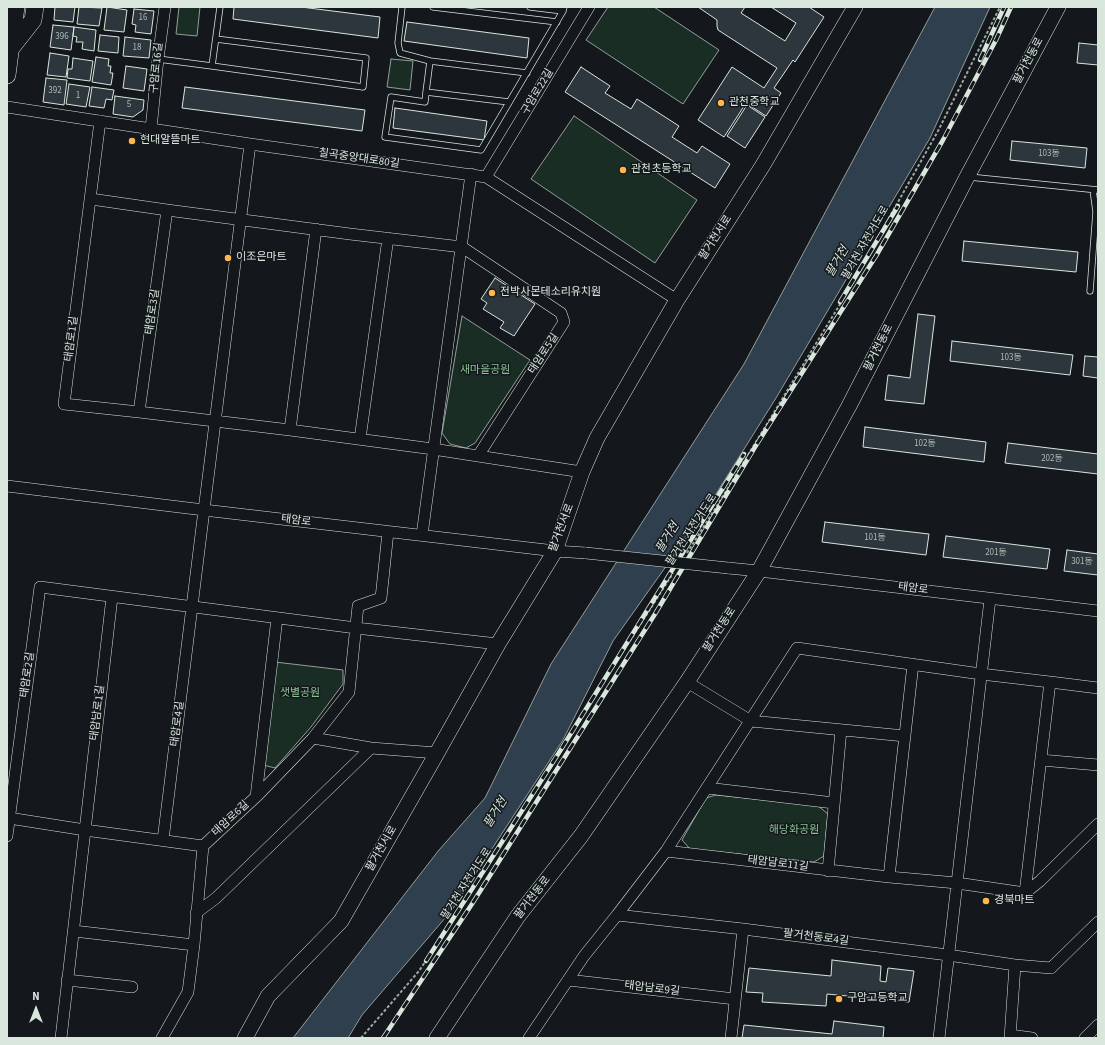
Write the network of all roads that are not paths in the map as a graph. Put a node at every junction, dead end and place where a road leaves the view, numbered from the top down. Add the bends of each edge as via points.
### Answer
1 (16, 7) edge
2 (35, 7) edge
3 (165, 7) edge
4 (220, 7) edge
5 (402, 7) edge
6 (433, 7) edge
7 (530, 7) edge
8 (855, 7) edge
9 (1058, 7) edge
10 (587, 8) edge
11 (564, 9) edge
12 (557, 22) junction
13 (216, 39) junction
14 (9, 45) edge
15 (158, 59) junction
16 (430, 61) junction
17 (212, 66) junction
18 (527, 72) junction
19 (7, 75) edge
20 (426, 92) junction
21 (509, 102) junction
22 (7, 107) edge
23 (100, 121) junction
24 (151, 129) junction
25 (250, 144) junction
26 (471, 174) junction
27 (486, 177) junction
28 (967, 177) junction
29 (1095, 190) edge
30 (90, 199) junction
31 (167, 210) junction
32 (241, 220) junction
33 (316, 230) junction
34 (388, 238) junction
35 (462, 247) junction
36 (1090, 291) dead end
37 (677, 300) junction
38 (139, 412) junction
39 (215, 421) junction
40 (290, 430) junction
41 (360, 439) junction
42 (434, 449) junction
43 (478, 456) junction
44 (582, 472) junction
45 (7, 486) edge
46 (204, 510) junction
47 (388, 532) junction
48 (422, 535) junction
49 (555, 551) junction
50 (759, 571) junction
51 (112, 597) junction
52 (990, 598) junction
53 (192, 607) junction
54 (1098, 611) edge
55 (277, 618) junction
56 (356, 628) junction
57 (498, 644) junction
58 (913, 664) junction
59 (981, 674) junction
60 (687, 682) junction
61 (1050, 682) junction
62 (1098, 688) edge
63 (751, 721) junction
64 (840, 730) junction
65 (905, 736) junction
66 (313, 738) junction
67 (371, 748) junction
68 (437, 753) junction
69 (1042, 760) junction
70 (1098, 765) edge
71 (707, 788) junction
72 (256, 797) junction
73 (834, 803) junction
74 (9, 818) junction
75 (1098, 824) edge
76 (85, 830) junction
77 (7, 836) edge
78 (164, 840) junction
79 (203, 846) junction
80 (666, 851) junction
81 (828, 870) junction
82 (889, 878) junction
83 (957, 883) junction
84 (1025, 893) junction
85 (196, 913) junction
86 (617, 915) junction
87 (1098, 922) edge
88 (743, 928) junction
89 (74, 931) junction
90 (194, 945) junction
91 (948, 955) junction
92 (1015, 965) junction
93 (67, 980) junction
94 (568, 980) junction
95 (132, 987) dead end
96 (736, 999) junction
97 (1098, 1025) edge
98 (1010, 1037) edge
99 (61, 1038) edge
100 (162, 1038) edge
101 (245, 1038) edge
102 (437, 1038) edge
103 (529, 1038) edge
104 (731, 1038) edge
105 (939, 1038) edge
106 (1032, 1038) edge
107 (1085, 1038) edge

1 - 14 main road
2 - 14 main road via 33,20
3 - 15 street, 구암로16길
4 - 13 lane
5 - 16 lane via 398,43 400,53
6 - 12 lane
7 - 11 lane
8 - 37 main road, 팔거천서로 via 763,165
9 - 28 main road, 팔거천동로
10 - 27 street, 구암로22길
11 - 12 lane
12 - 18 lane
13 - 17 lane
13 - 17 lane via 366,58 363,87
14 - 19 main road
15 - 17 lane
15 - 24 street, 구암로16길
16 - 18 lane
16 - 20 lane
18 - 21 lane
20 - 21 lane
20 - 21 lane via 425,102 390,97 385,137 481,150
22 - 23 street, 칠곡중앙대로80길
23 - 24 street, 칠곡중앙대로80길
23 - 30 street, 태암로1길
24 - 25 street, 칠곡중앙대로80길
25 - 26 street, 칠곡중앙대로80길
25 - 32 street
26 - 27 street, 칠곡중앙대로80길
26 - 35 street
27 - 37 street, 칠곡중앙대로80길
28 - 29 lane
28 - 50 main road, 팔거천동로 via 849,406
29 - 36 lane via 1096,212
30 - 31 street
30 - 38 street, 태암로1길 via 64,404
31 - 32 street
31 - 38 street, 태암로3길
32 - 33 street
32 - 39 street
33 - 34 street, 태암로5길
33 - 40 street
34 - 35 street, 태암로5길
34 - 41 street
35 - 42 street
35 - 43 street, 태암로5길 via 561,313 564,322
37 - 44 main road, 팔거천서로 via 597,438
38 - 39 street
39 - 40 street
39 - 46 street
40 - 41 street
41 - 42 street
42 - 43 street
42 - 48 street
43 - 44 street
44 - 49 main road, 팔거천서로
45 - 46 street, 태암로
46 - 47 street, 태암로
46 - 53 street, 태암로4길
47 - 48 street, 태암로
47 - 56 street, 태암로6길 via 381,598 358,606
48 - 49 street, 태암로
49 - 50 street, 태암로, bridge
49 - 57 main road, 팔거천서로
50 - 52 street, 태암로
50 - 60 main road, 팔거천동로
51 - 53 street
51 - 74 street, 태암로2길 via 40,587
51 - 76 street, 태암남로1길
52 - 54 street, 태암로
52 - 59 street
53 - 55 street
53 - 78 street, 태암로4길
55 - 56 street
55 - 72 street
56 - 57 street
56 - 66 street, 태암로6길 via 349,692
57 - 68 main road, 팔거천서로
58 - 59 street
58 - 63 street via 797,648
58 - 65 street
59 - 61 street
59 - 83 street
60 - 63 street
60 - 102 main road, 팔거천동로 via 581,836 518,916
61 - 62 street
61 - 69 street
63 - 64 street
63 - 71 street
64 - 65 street
64 - 73 street
65 - 82 street
66 - 67 street
66 - 72 street, 태암로6길
67 - 68 street
67 - 85 street via 216,898
68 - 101 main road, 팔거천서로 via 341,921 268,996
69 - 70 street
69 - 84 street
71 - 73 street
71 - 80 street
72 - 79 street, 태암로6길
73 - 81 street
74 - 76 street
74 - 77 street, 태암로2길
75 - 84 street
76 - 78 street
76 - 89 street, 태암남로1길
78 - 79 street
79 - 85 street, 태암로6길
80 - 81 street, 태암남로11길
80 - 86 street
81 - 82 street, 태암남로11길
82 - 83 street, 태암남로11길
83 - 84 street, 태암남로11길
83 - 91 street
85 - 90 street, 태암로6길
86 - 88 street, 팔거천동로4길
86 - 94 street
87 - 92 street, 팔거천동로4길 via 1051,968
88 - 91 street, 팔거천동로4길
88 - 96 street
89 - 90 street
89 - 93 street, 태암남로1길
90 - 100 street, 태암로6길 via 188,992
91 - 92 street, 팔거천동로4길
91 - 105 street
92 - 98 street
93 - 95 street
93 - 99 street, 태암남로1길
94 - 96 street, 태암남로9길
94 - 103 street
96 - 104 street
97 - 107 street
98 - 106 street

